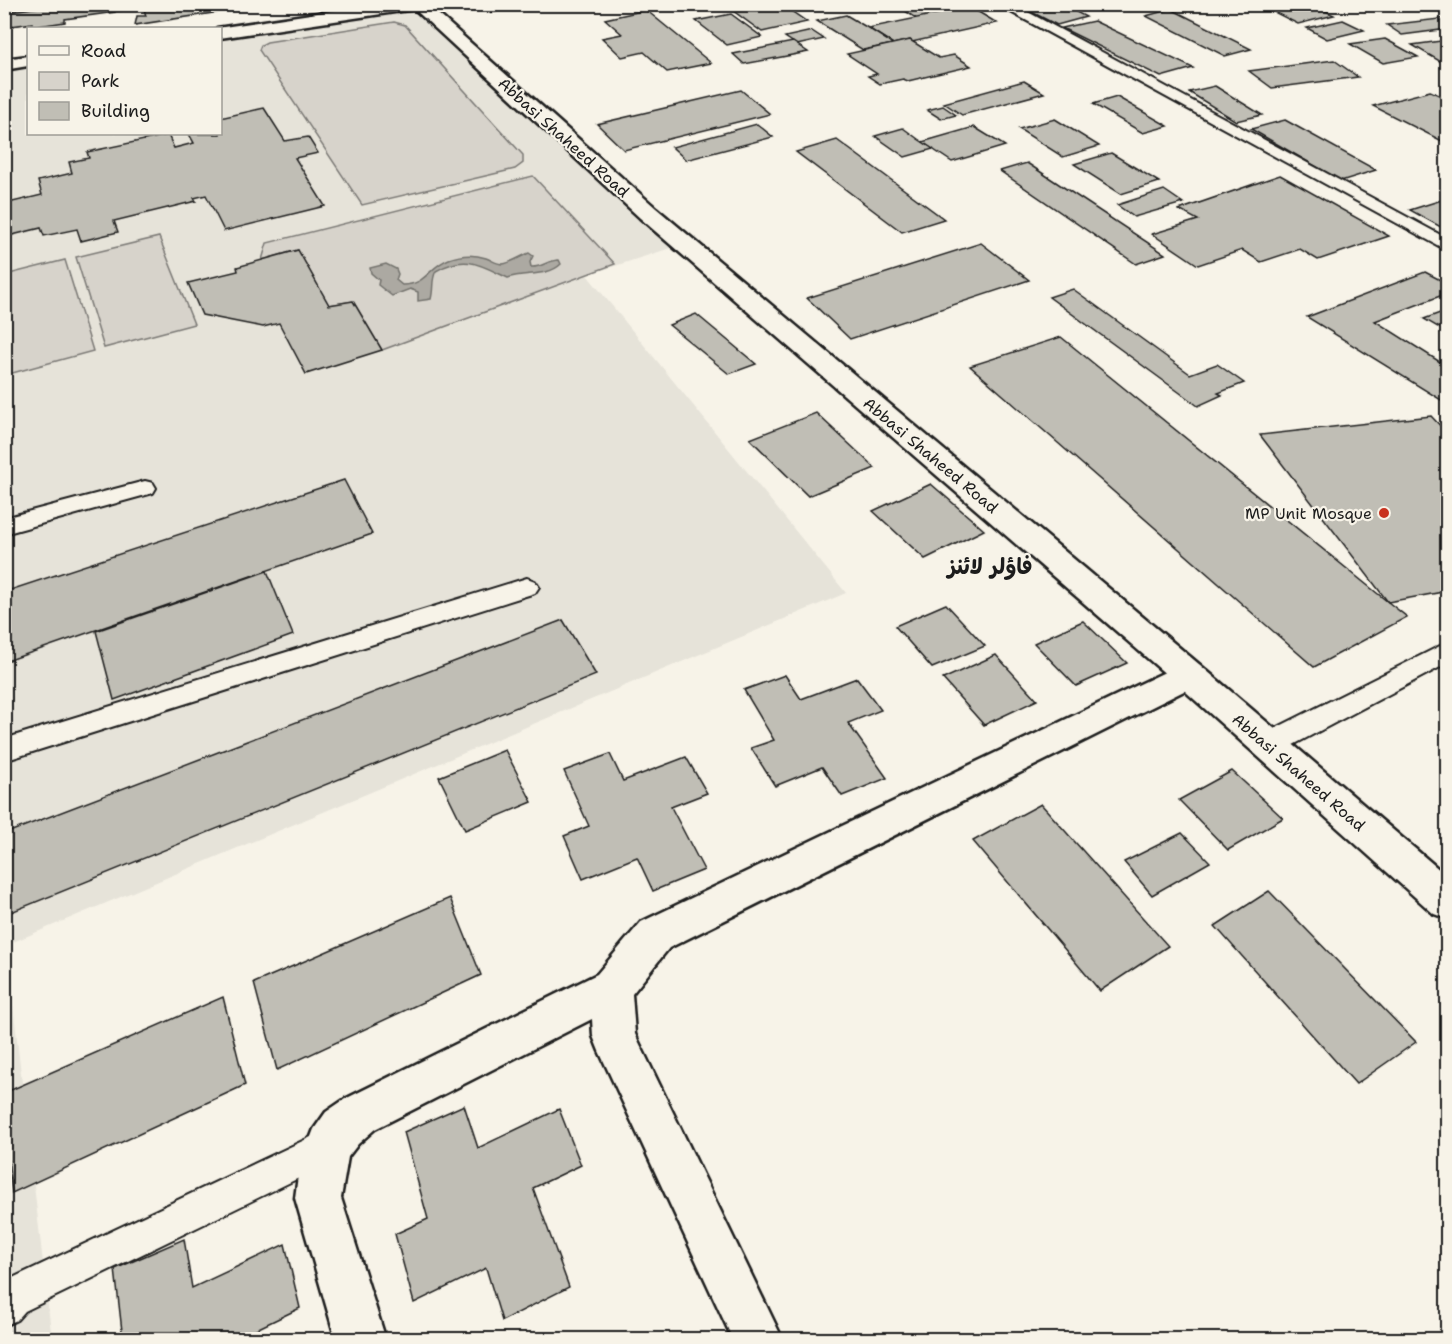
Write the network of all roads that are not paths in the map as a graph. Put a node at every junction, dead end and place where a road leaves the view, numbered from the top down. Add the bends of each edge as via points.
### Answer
1 (416, 4) edge
2 (1002, 4) edge
3 (222, 33) edge
4 (27, 61) edge
5 (4, 65) edge
6 (1448, 246) edge
7 (144, 488) dead end
8 (4, 526) edge
9 (527, 587) dead end
10 (1448, 651) edge
11 (1188, 674) junction
12 (1268, 745) junction
13 (4, 750) edge
14 (1448, 902) edge
15 (611, 987) junction
16 (330, 1145) junction
17 (4, 1307) edge
18 (361, 1340) edge
19 (759, 1340) edge

1 - 3 street
1 - 11 street, Abbasi Shaheed Road via 674,236
2 - 6 lane
4 - 5 street
7 - 8 lane
9 - 13 lane
10 - 12 lane
11 - 12 street, Abbasi Shaheed Road
11 - 15 street via 655,935
12 - 14 street, Abbasi Shaheed Road
15 - 16 street via 360,1114 342,1128
15 - 19 street via 614,1036
16 - 17 lane via 12,1298
16 - 18 street via 318,1198

